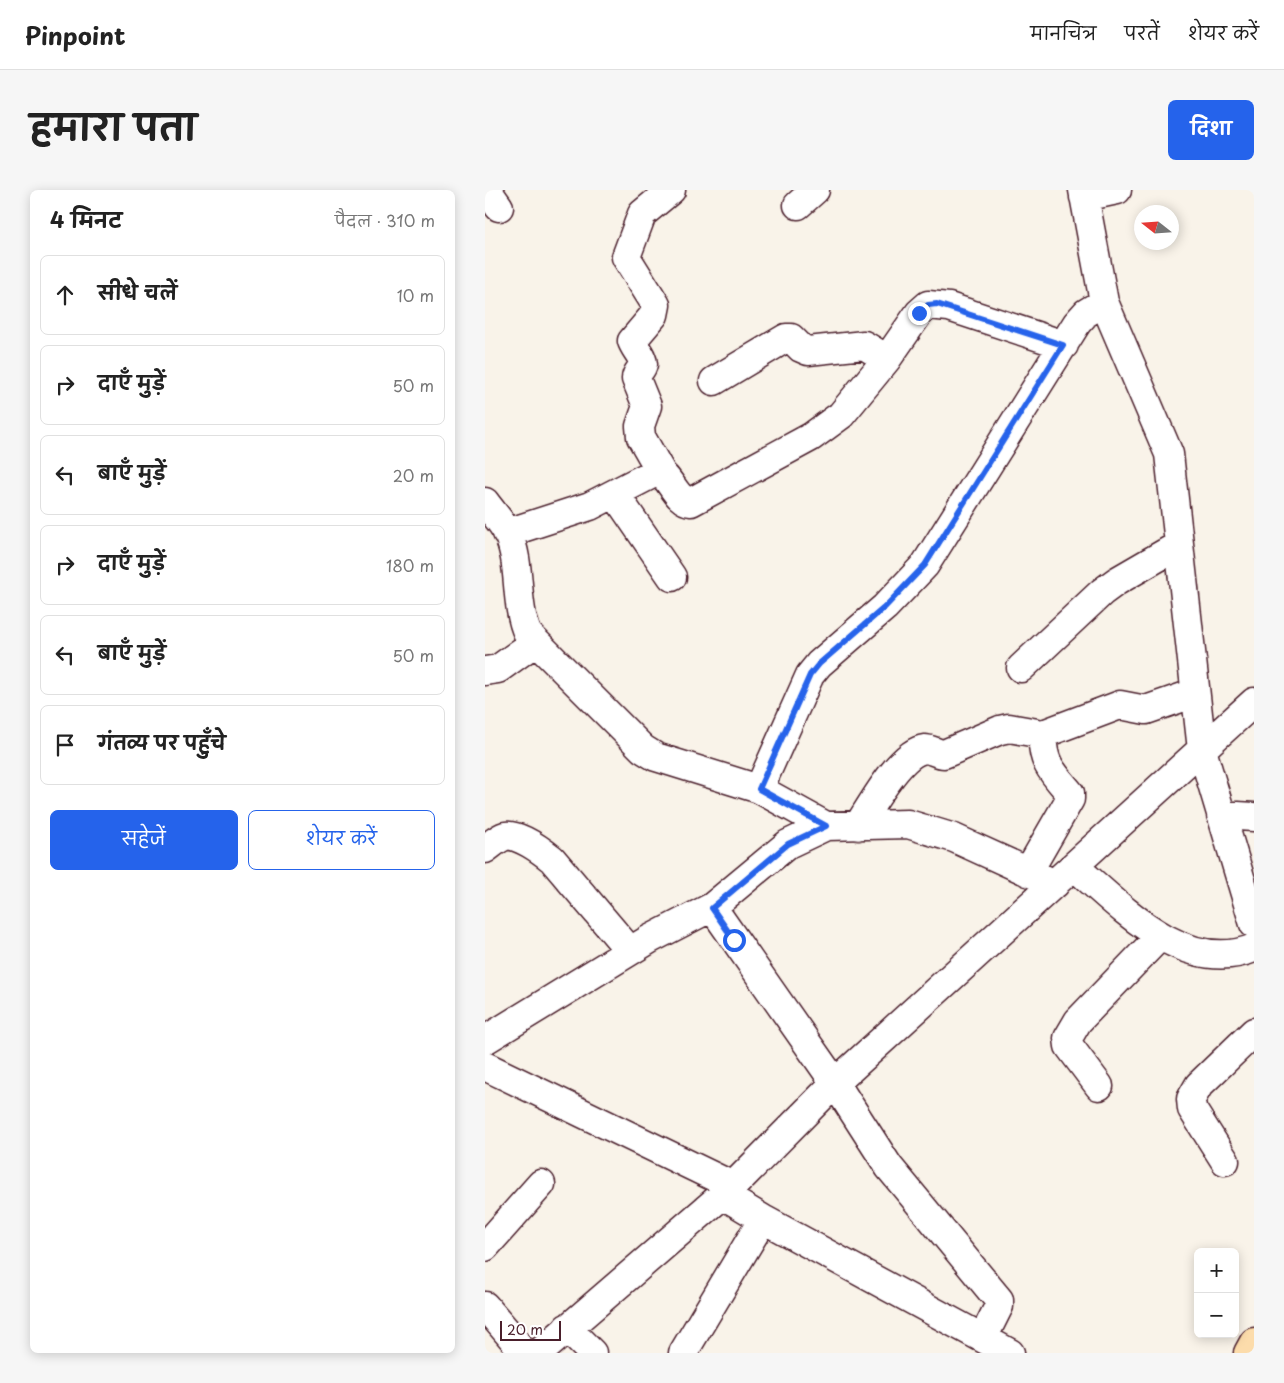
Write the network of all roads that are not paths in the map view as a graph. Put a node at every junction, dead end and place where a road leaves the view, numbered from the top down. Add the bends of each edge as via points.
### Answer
1 (671, 190) edge
2 (1117, 190) edge
3 (1084, 194) edge
4 (1104, 302) junction
5 (1063, 345) junction
6 (887, 359) junction
7 (714, 381) dead end
8 (661, 472) junction
9 (615, 494) junction
10 (485, 502) edge
11 (507, 533) junction
12 (1179, 545) junction
13 (672, 577) dead end
14 (534, 643) junction
15 (1021, 668) dead end
16 (485, 671) edge
17 (1195, 693) junction
18 (1254, 702) edge
19 (1043, 734) junction
20 (1202, 750) junction
21 (759, 789) junction
22 (1221, 815) junction
23 (1254, 817) edge
24 (826, 826) junction
25 (857, 826) junction
26 (485, 850) edge
27 (1028, 872) junction
28 (1064, 875) junction
29 (712, 908) junction
30 (1254, 924) edge
31 (1160, 936) junction
32 (1254, 948) edge
33 (630, 951) junction
34 (1254, 1032) edge
35 (485, 1040) edge
36 (485, 1066) edge
37 (835, 1083) junction
38 (1099, 1086) dead end
39 (1225, 1161) dead end
40 (541, 1184) dead end
41 (728, 1190) junction
42 (763, 1219) junction
43 (485, 1247) edge
44 (485, 1306) edge
45 (567, 1328) junction
46 (983, 1338) junction
47 (1254, 1342) edge
48 (525, 1353) edge
49 (539, 1353) edge
50 (592, 1353) edge
51 (683, 1353) edge
52 (1010, 1353) edge
53 (1248, 1353) edge

1 - 8 street via 642,214 627,258 656,305 654,315 632,341 642,360 636,379 647,406 640,426 641,437
2 - 3 street
3 - 4 street
4 - 5 street via 1086,313
4 - 12 street via 1169,454
5 - 6 street via 937,304 928,305 919,313
5 - 21 street via 925,565 885,607 810,675
6 - 7 street via 864,345 808,351 787,338
6 - 8 street via 829,426 691,502 682,499
8 - 9 street via 654,472
9 - 11 street via 591,506
9 - 13 street
10 - 11 street
11 - 14 street via 514,555 524,622
12 - 15 street via 1102,592
12 - 17 street
14 - 16 street via 497,668
14 - 21 street via 643,749 656,757
17 - 19 street via 1146,710 1120,706
17 - 20 street
18 - 20 street
19 - 25 street via 1009,728 944,754 927,749 915,753 902,762
19 - 27 street via 1045,759 1070,793 1070,799
20 - 22 street
20 - 28 street
21 - 24 street
22 - 23 street
22 - 30 street
24 - 25 street
24 - 29 street via 788,844
25 - 27 street via 909,824 954,838
26 - 33 street via 504,836 511,836 541,850
27 - 28 street
28 - 31 street
28 - 37 street
29 - 33 street
29 - 37 street
31 - 32 street via 1193,950 1221,954
31 - 38 street via 1078,1021 1068,1038 1069,1046
33 - 35 street
34 - 39 street via 1193,1091 1191,1098 1192,1109
36 - 41 street
37 - 41 street
37 - 46 street via 889,1167 999,1300
40 - 43 street
41 - 42 street
41 - 45 street
42 - 46 street
42 - 51 street
44 - 48 street
45 - 49 street
45 - 50 street
46 - 52 street
47 - 53 main road

